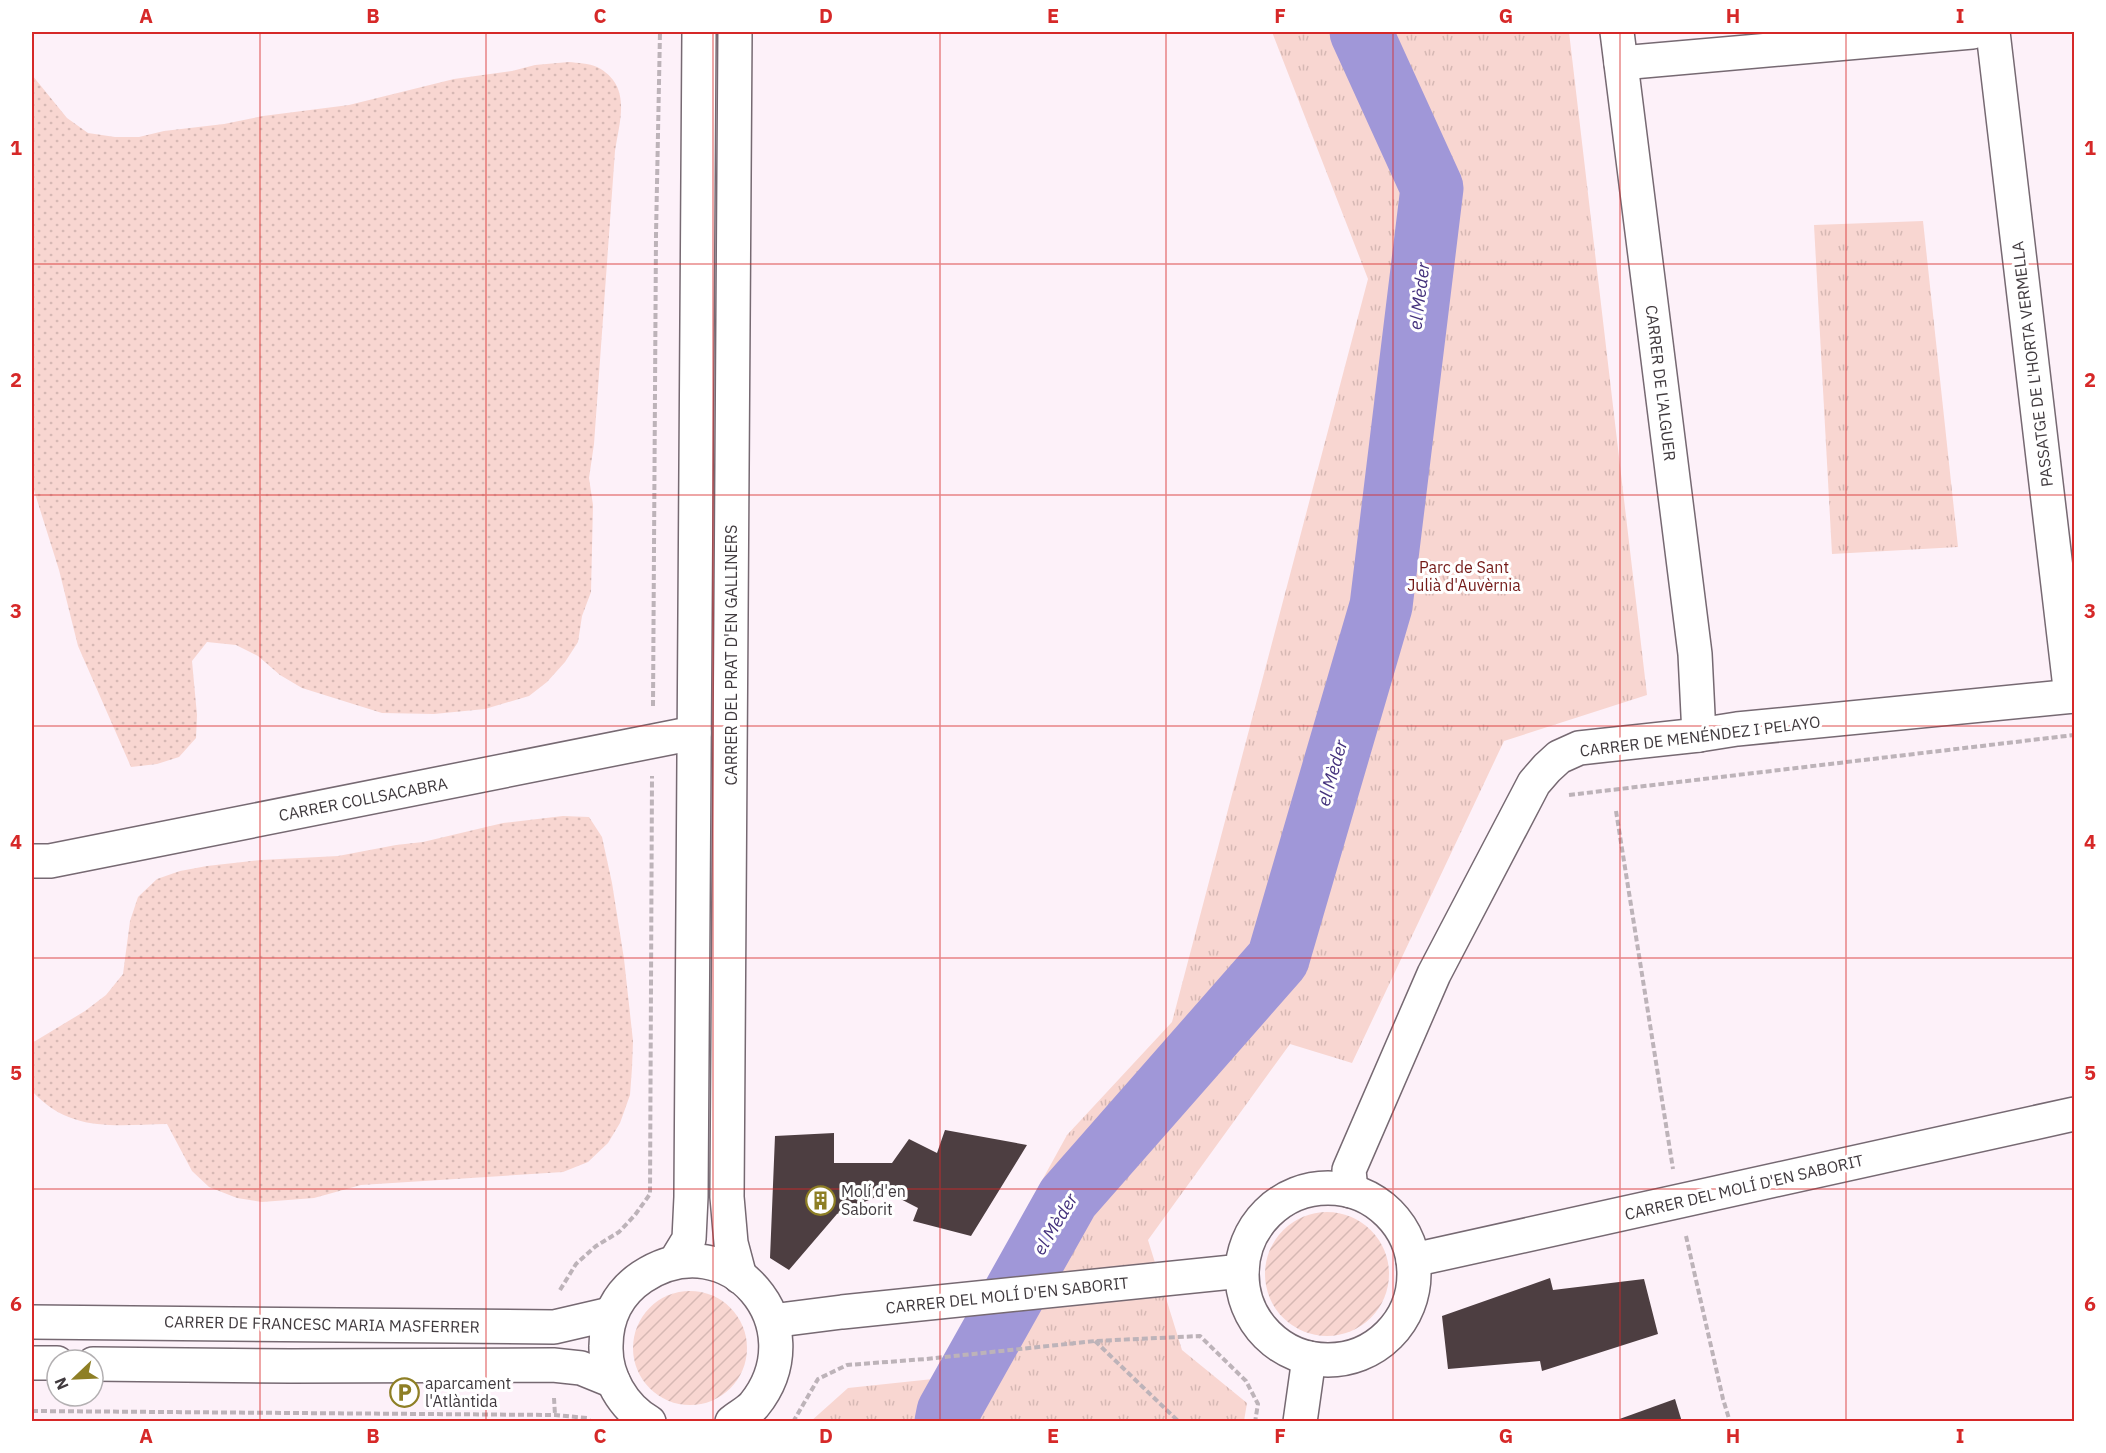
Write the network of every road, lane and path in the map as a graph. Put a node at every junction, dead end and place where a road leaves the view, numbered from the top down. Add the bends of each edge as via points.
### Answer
1 (660, 32) edge
2 (699, 32) edge
3 (735, 32) edge
4 (1972, 32) edge
5 (1993, 32) edge
6 (1619, 47) edge
7 (2073, 696) edge
8 (694, 733) junction
9 (1699, 735) junction
10 (2074, 735) edge
11 (653, 742) junction
12 (1565, 795) dead end
13 (1616, 811) dead end
14 (32, 861) edge
15 (2074, 1114) edge
16 (1351, 1191) junction
17 (1678, 1202) junction
18 (1413, 1260) junction
19 (675, 1262) junction
20 (1242, 1271) junction
21 (740, 1276) junction
22 (557, 1296) dead end
23 (610, 1314) junction
24 (32, 1322) edge
25 (774, 1324) junction
26 (1095, 1341) junction
27 (1309, 1358) junction
28 (105, 1364) edge
29 (613, 1381) junction
30 (32, 1411) edge
31 (591, 1422) edge
32 (649, 1422) edge
33 (732, 1422) edge
34 (793, 1422) edge
35 (1177, 1422) edge
36 (1255, 1422) edge
37 (1300, 1422) edge
38 (1730, 1422) edge

1 - 11 path
2 - 8 street
3 - 21 street, CARRER DEL PRAT D'EN GALLINERS via 727,1197 731,1244
4 - 6 street
5 - 7 street, PASSATGE DE L'HORTA VERMELLA
6 - 9 street, CARRER DE L'ALGUER via 1695,654
7 - 9 street, CARRER DE MENÉNDEZ I PELAYO
8 - 11 street, CARRER COLLSACABRA
8 - 19 street via 691,1197 689,1239
9 - 16 street, CARRER DE MENÉNDEZ I PELAYO via 1579,748 1559,757 1534,783 1434,974 1349,1170
10 - 12 path
11 - 14 street, CARRER COLLSACABRA via 50,861
11 - 22 path via 650,1194 619,1232 576,1264
13 - 17 path
15 - 17 street, CARRER DEL MOLÍ D'EN SABORIT
16 - 18 street via 1392,1216
16 - 20 street via 1325,1188 1300,1192 1277,1204 1259,1223 1246,1246
17 - 18 street, CARRER DEL MOLÍ D'EN SABORIT
17 - 38 path
18 - 27 street via 1407,1310 1393,1331 1374,1347 1351,1357
19 - 21 street via 713,1263
19 - 23 street via 657,1268 633,1284
20 - 25 street, CARRER DEL MOLÍ D'EN SABORIT via 842,1312
20 - 27 street via 1253,1317 1286,1350
21 - 25 street via 761,1297
23 - 24 street, CARRER DE FRANCESC MARIA MASFERRER via 554,1327
23 - 29 street via 606,1355
25 - 33 street via 776,1353 769,1382 752,1407
26 - 34 path via 847,1365 818,1379
26 - 35 path
26 - 36 path via 1200,1336 1246,1381 1258,1404
27 - 37 street
28 - 29 street via 553,1365 581,1368
29 - 32 street via 626,1402
30 - 31 path via 555,1415 587,1418

